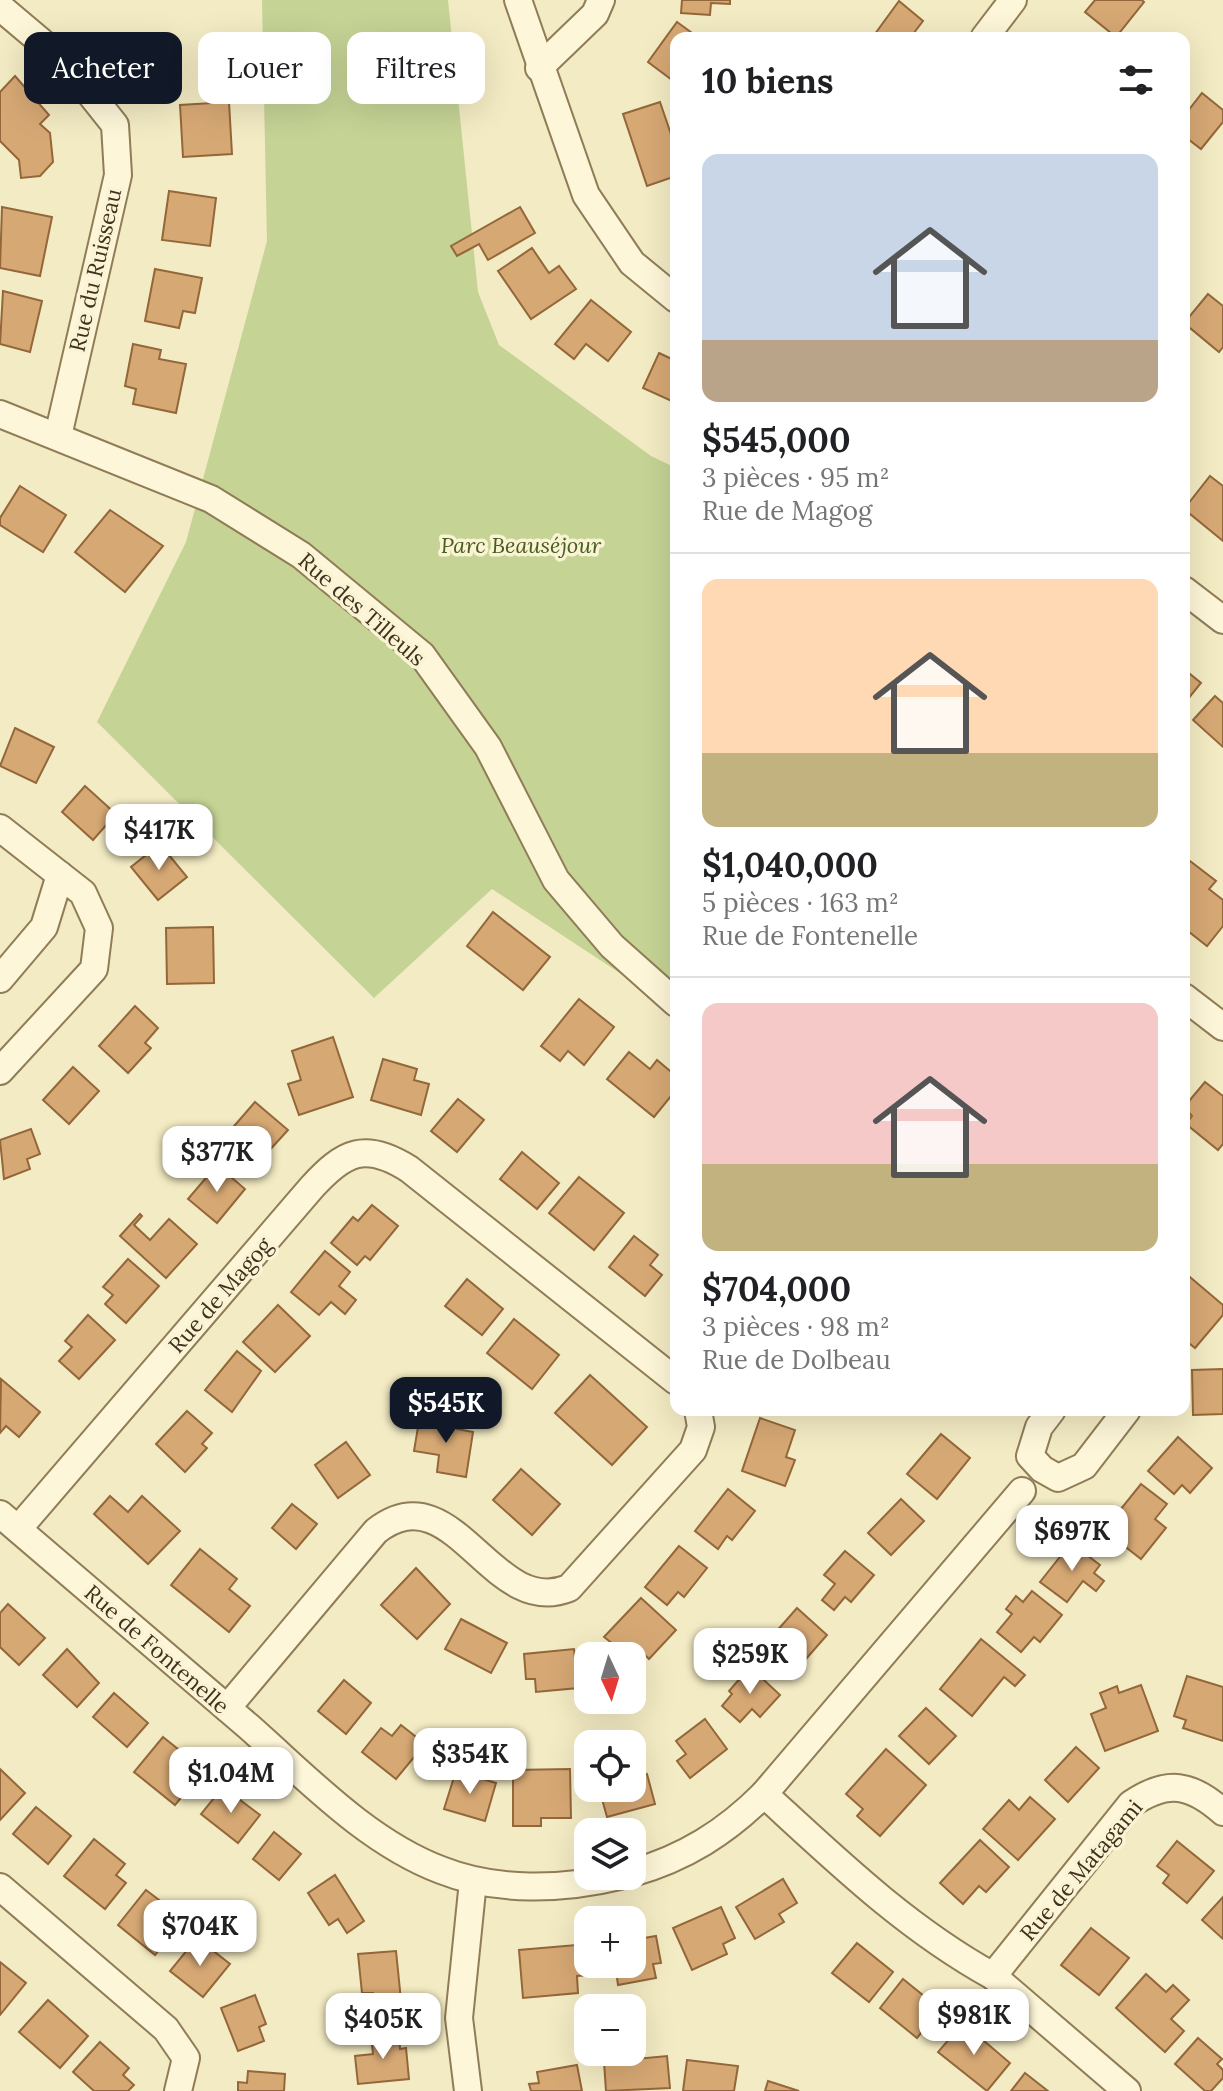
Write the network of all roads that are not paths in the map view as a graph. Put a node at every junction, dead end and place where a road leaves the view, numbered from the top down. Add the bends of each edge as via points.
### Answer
1 (518, 0) edge
2 (601, 0) edge
3 (1013, 0) edge
4 (0, 7) edge
5 (989, 32) edge
6 (539, 68) junction
7 (670, 294) edge
8 (0, 414) edge
9 (58, 436) junction
10 (1190, 595) edge
11 (1223, 620) edge
12 (0, 828) edge
13 (60, 875) junction
14 (0, 979) edge
15 (670, 998) edge
16 (1190, 1002) edge
17 (1223, 1027) edge
18 (0, 1071) edge
19 (670, 1376) edge
20 (699, 1416) edge
21 (1047, 1416) edge
22 (1122, 1416) edge
23 (1022, 1491) dead end
24 (9, 1522) edge
25 (227, 1708) junction
26 (764, 1794) junction
27 (1223, 1812) edge
28 (646, 1868) edge
29 (473, 1881) junction
30 (574, 1883) edge
31 (0, 1887) edge
32 (993, 1976) junction
33 (178, 2091) edge
34 (468, 2091) edge
35 (1127, 2091) edge

1 - 6 street
2 - 6 street via 595,14
3 - 5 street
4 - 9 street, Rue du Ruisseau via 64,61 115,125 118,175
6 - 7 street via 586,195 632,263
8 - 9 street, Rue des Tilleuls
9 - 15 street, Rue des Tilleuls via 211,499 301,555 422,655 488,747 556,880 612,946
10 - 11 street
12 - 13 street
13 - 14 street via 44,927
13 - 18 street via 83,893 99,928 94,969
16 - 17 street
19 - 24 street, Rue de Magog via 409,1169 380,1154 353,1154 312,1187
20 - 25 street via 693,1450 569,1588 549,1594 527,1591 434,1520 396,1517 376,1531
21 - 22 street via 1030,1456 1058,1478 1084,1466
23 - 26 street
24 - 25 street, Rue de Fontenelle
25 - 29 street, Rue de Fontenelle via 386,1842
26 - 28 street via 730,1828
26 - 32 street via 878,1899
27 - 32 street, Rue de Matagami via 1204,1795 1182,1787 1145,1794 1131,1804
29 - 30 street, Rue de Fontenelle
29 - 34 street via 459,2018
31 - 33 street via 166,2029 186,2058
32 - 35 street

